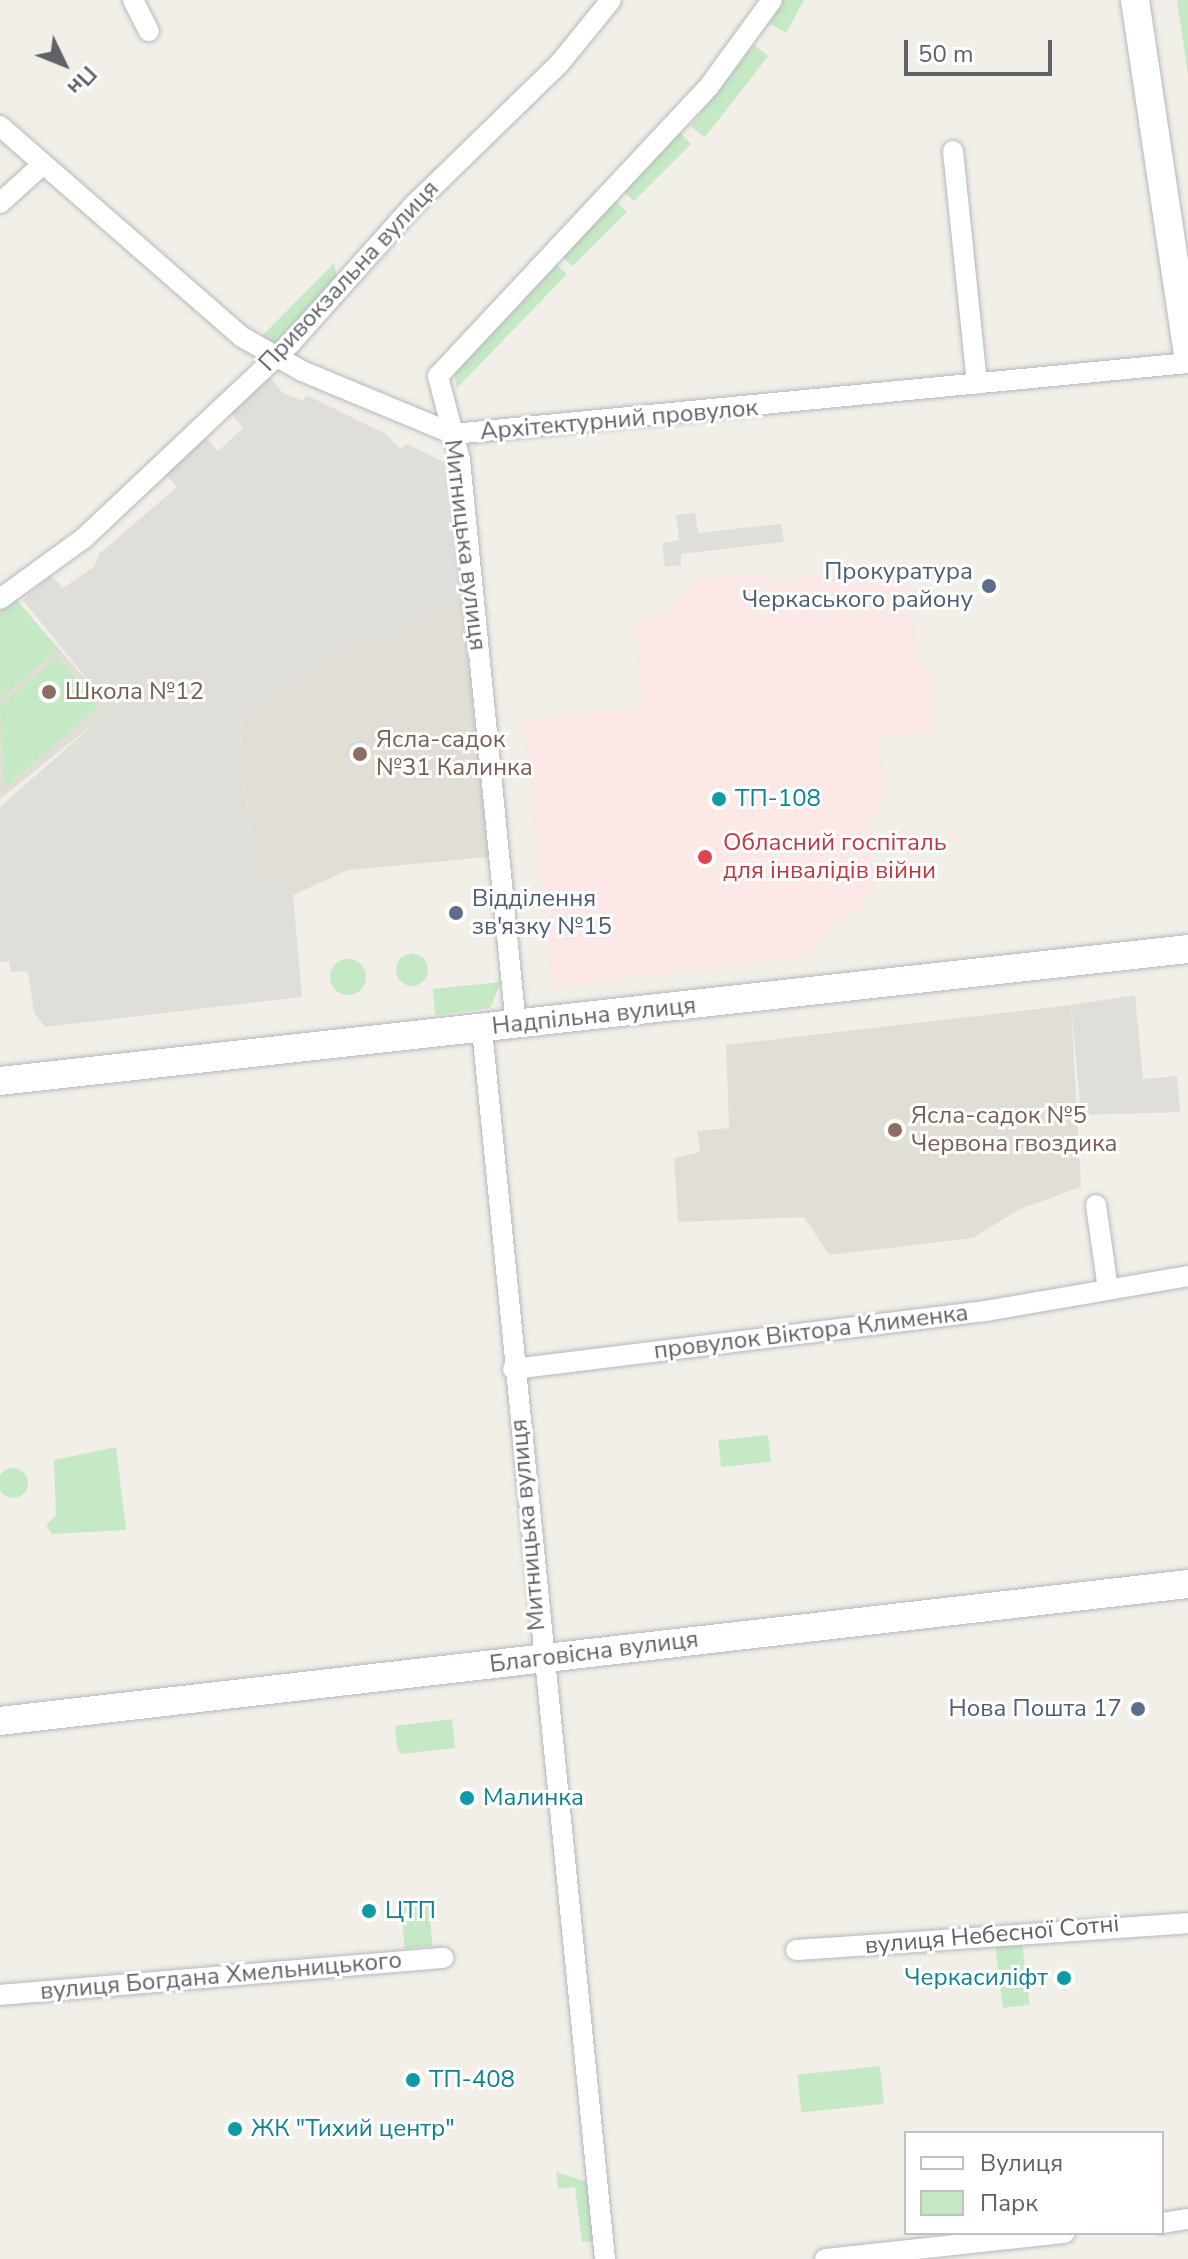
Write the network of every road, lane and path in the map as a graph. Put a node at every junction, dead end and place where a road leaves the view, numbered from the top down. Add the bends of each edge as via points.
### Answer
1 (133, 0) edge
2 (611, 0) edge
3 (772, 0) edge
4 (1132, 5) edge
5 (149, 31) dead end
6 (0, 126) edge
7 (953, 151) dead end
8 (41, 166) junction
9 (0, 203) edge
10 (1188, 354) edge
11 (276, 358) junction
12 (1188, 363) edge
13 (977, 384) junction
14 (453, 434) junction
15 (0, 599) edge
16 (1188, 949) edge
17 (516, 1026) junction
18 (482, 1029) junction
19 (0, 1081) edge
20 (1096, 1205) dead end
21 (1188, 1276) edge
22 (1108, 1289) junction
23 (513, 1369) junction
24 (1188, 1584) edge
25 (540, 1658) junction
26 (0, 1721) edge
27 (1188, 1923) edge
28 (796, 1950) dead end
29 (443, 1958) dead end
30 (0, 1995) edge
31 (1188, 2219) edge
32 (1164, 2223) edge
33 (1047, 2235) edge
34 (605, 2259) edge
35 (825, 2259) edge

1 - 5 street
2 - 11 street, Привокзальна вулиця via 559,64 414,205
3 - 14 street, Митницька вулиця via 710,85 442,369 437,394
4 - 10 main road
6 - 8 street, Архітектурний провулок
7 - 13 street
8 - 9 street
8 - 11 street, Архітектурний провулок via 172,282
11 - 14 street, Архітектурний провулок
11 - 15 street, Привокзальна вулиця via 84,538
12 - 13 street, Архітектурний провулок
13 - 14 street, Архітектурний провулок
14 - 17 street, Митницька вулиця
16 - 17 main road, Надпільна вулиця
17 - 18 main road, Надпільна вулиця
18 - 19 main road, Надпільна вулиця
18 - 23 street, Митницька вулиця
20 - 22 street
21 - 22 street, провулок Віктора Клименка
22 - 23 street, провулок Віктора Клименка via 986,1311
23 - 25 street, Митницька вулиця
24 - 25 main road, Благовісна вулиця
25 - 26 main road, Благовісна вулиця
25 - 34 street, Митницька вулиця
27 - 28 street, вулиця Небесної Сотні
29 - 30 street, вулиця Богдана Хмельницького
31 - 32 street
33 - 35 street

